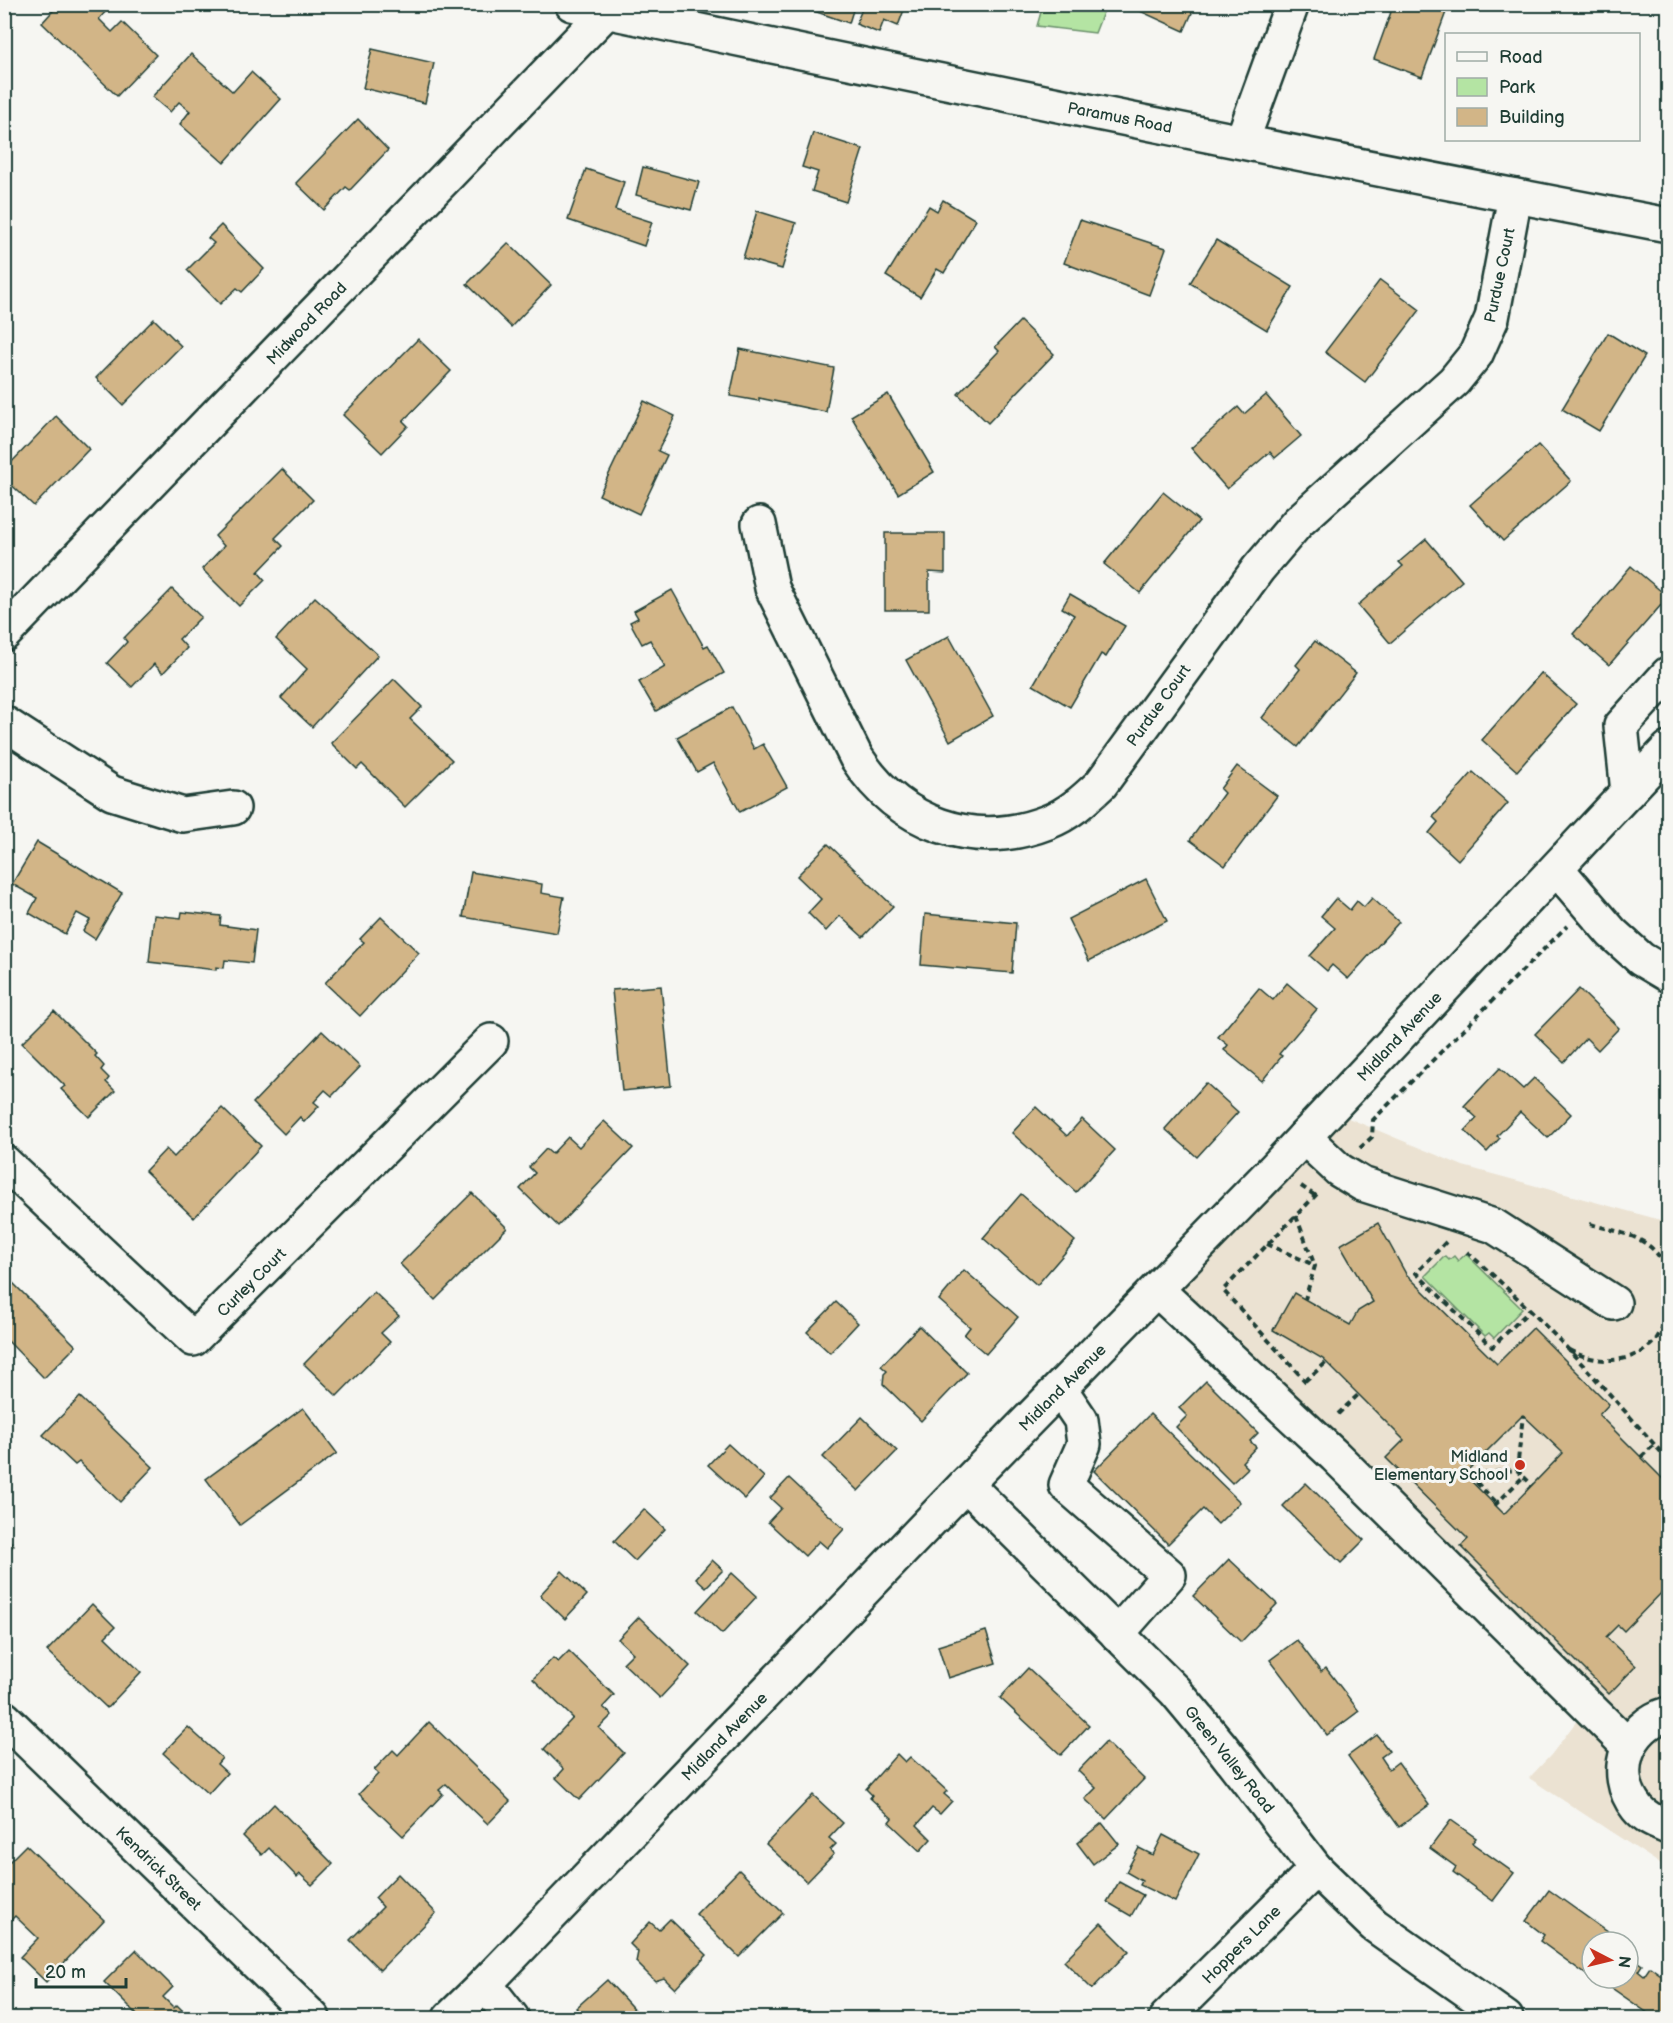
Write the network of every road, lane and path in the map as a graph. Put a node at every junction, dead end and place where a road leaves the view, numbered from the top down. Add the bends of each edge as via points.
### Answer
1 (573, 4) edge
2 (1292, 4) edge
3 (606, 12) junction
4 (1242, 141) junction
5 (1515, 196) junction
6 (1668, 225) edge
7 (759, 524) dead end
8 (4, 634) edge
9 (1668, 674) edge
10 (4, 723) edge
11 (1668, 749) edge
12 (1628, 792) junction
13 (233, 808) dead end
14 (1557, 869) junction
15 (1572, 920) dead end
16 (1668, 975) edge
17 (491, 1041) dead end
18 (1304, 1137) junction
19 (4, 1162) edge
20 (1275, 1168) junction
21 (1339, 1170) junction
22 (1315, 1195) junction
23 (1323, 1200) dead end
24 (1296, 1216) dead end
25 (1590, 1224) dead end
26 (1440, 1237) dead end
27 (1268, 1244) dead end
28 (1466, 1251) dead end
29 (1315, 1266) junction
30 (1668, 1275) edge
31 (1157, 1290) junction
32 (1305, 1299) dead end
33 (1614, 1304) dead end
34 (1530, 1310) junction
35 (1668, 1311) edge
36 (1564, 1347) junction
37 (1327, 1362) dead end
38 (1305, 1381) junction
39 (1060, 1389) junction
40 (1313, 1389) dead end
41 (1359, 1394) dead end
42 (1523, 1414) dead end
43 (1346, 1422) dead end
44 (1655, 1444) junction
45 (1641, 1457) dead end
46 (1668, 1460) edge
47 (1516, 1470) junction
48 (1524, 1476) junction
49 (966, 1484) junction
50 (1532, 1485) dead end
51 (1118, 1634) junction
52 (1668, 1714) edge
53 (4, 1718) edge
54 (1628, 1746) junction
55 (1668, 1827) edge
56 (1316, 1869) junction
57 (485, 1984) junction
58 (313, 2019) edge
59 (450, 2019) edge
60 (512, 2019) edge
61 (1166, 2019) edge
62 (1506, 2019) edge

1 - 3 street, Paramus Road
2 - 4 street
3 - 4 street, Paramus Road
3 - 8 street, Midwood Road
4 - 5 street, Paramus Road
5 - 6 street, Paramus Road
5 - 7 street, Purdue Court via 1492,318 1476,354 1454,381 1298,522 1258,569 1101,784 1077,806 1050,821 1017,832 983,834 952,830 920,818 891,799 856,757 772,588
9 - 12 street via 1621,726
10 - 13 street via 112,793 183,815
11 - 12 street, Midland Avenue
12 - 14 street, Midland Avenue
14 - 16 street via 1612,933 1641,959
14 - 18 street, Midland Avenue
15 - 21 path via 1372,1120 1371,1137
17 - 19 street, Curley Court via 193,1339
18 - 20 street, Midland Avenue
18 - 21 street
20 - 22 path
20 - 31 street, Midland Avenue
21 - 22 path
21 - 33 street via 1362,1184 1494,1226
22 - 23 path
22 - 38 path via 1223,1290
24 - 29 path
25 - 30 path via 1638,1238 1658,1253
26 - 34 path via 1449,1240 1416,1273 1492,1347
27 - 29 path
28 - 34 path
29 - 32 path
31 - 39 street, Midland Avenue
31 - 54 street via 1335,1456
34 - 36 path
35 - 36 path via 1658,1337 1636,1355 1610,1360 1588,1358
36 - 44 path
37 - 38 path
38 - 40 path
39 - 49 street, Midland Avenue
39 - 51 street via 1081,1420 1084,1444 1066,1485 1169,1575
41 - 43 path via 1338,1414
42 - 47 path
44 - 45 path
44 - 46 path
47 - 48 path
47 - 48 path via 1466,1474 1496,1504
48 - 50 path
49 - 51 street, Green Valley Road
49 - 57 street, Midland Avenue
51 - 56 street, Green Valley Road via 1175,1691
52 - 54 street via 1646,1724
53 - 58 street, Kendrick Street
54 - 55 street via 1623,1772 1627,1791 1651,1821
56 - 61 street, Hoppers Lane
56 - 62 street, Green Valley Road via 1374,1925
57 - 59 street, Midland Avenue
57 - 60 street

